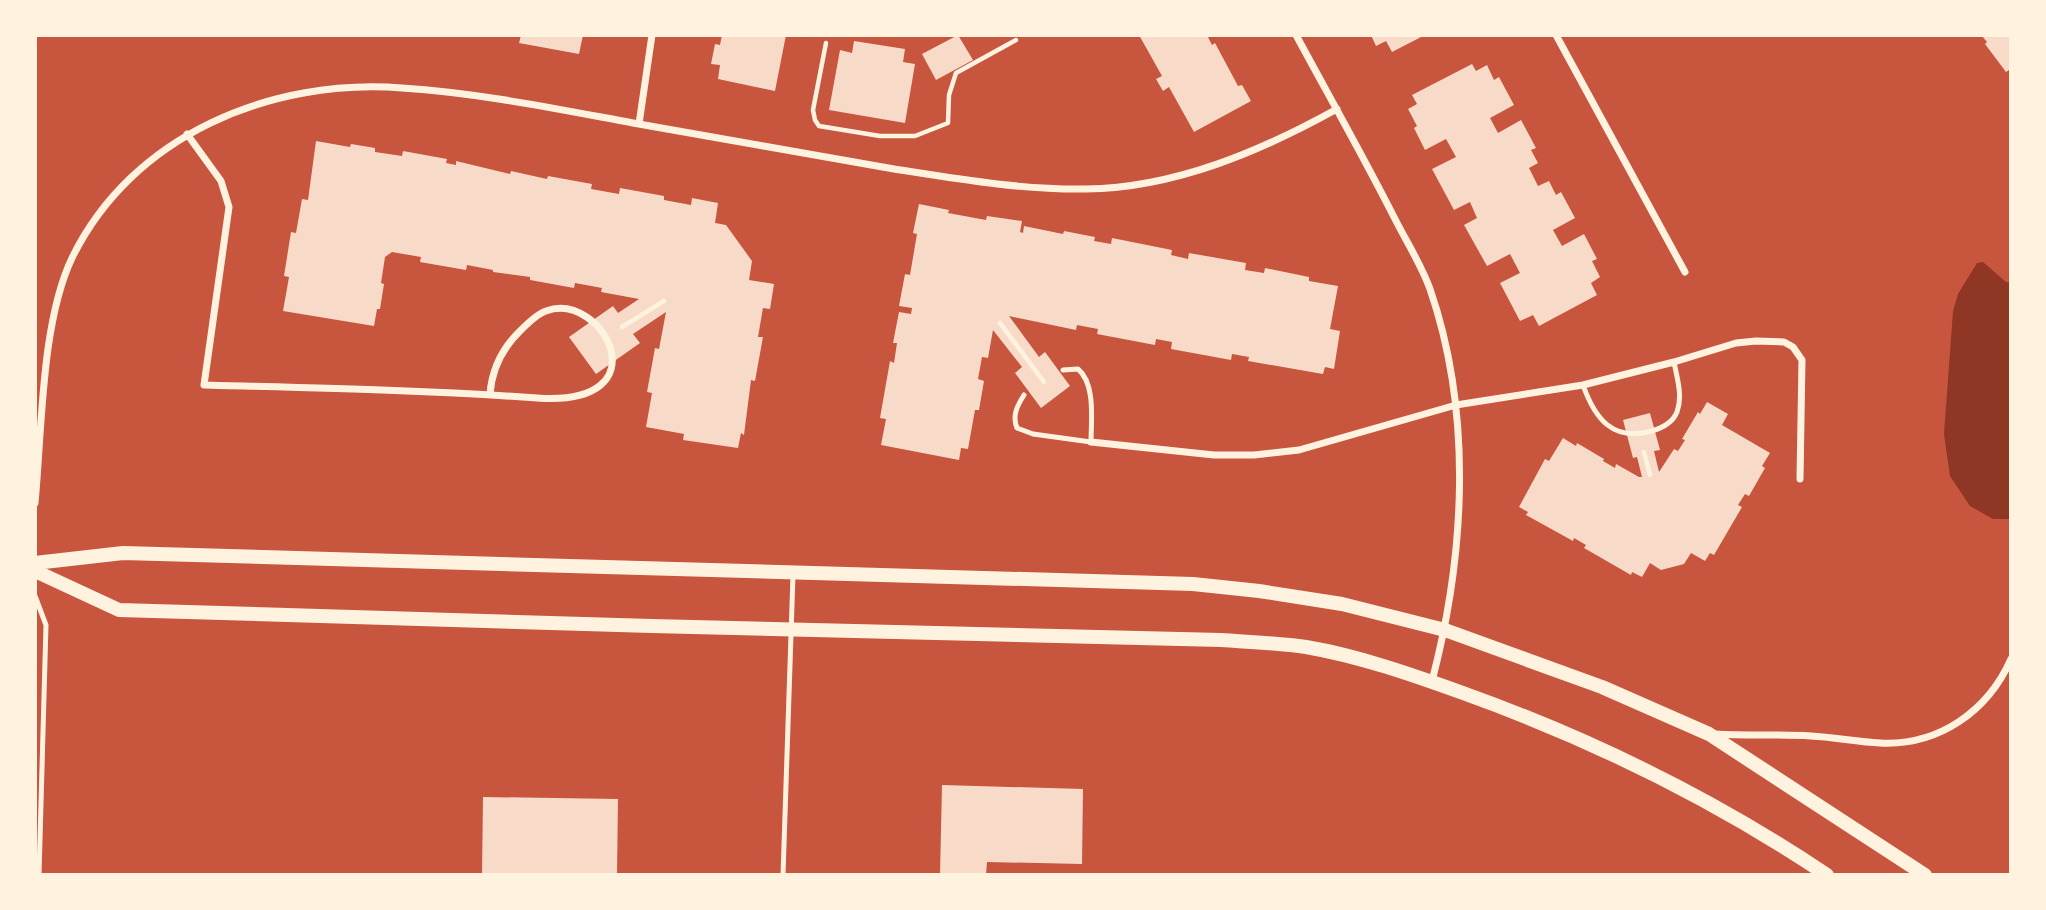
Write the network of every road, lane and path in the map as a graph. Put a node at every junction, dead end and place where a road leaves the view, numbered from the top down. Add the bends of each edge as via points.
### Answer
1 (652, 35) edge
2 (1296, 35) edge
3 (1556, 35) edge
4 (1016, 40) dead end
5 (826, 43) dead end
6 (1336, 109) junction
7 (639, 124) junction
8 (187, 134) junction
9 (1685, 272) dead end
10 (664, 301) dead end
11 (1000, 323) dead end
12 (618, 329) dead end
13 (1674, 362) junction
14 (1063, 370) dead end
15 (1044, 382) dead end
16 (1583, 385) junction
17 (490, 394) junction
18 (1024, 395) dead end
19 (1456, 405) junction
20 (1642, 441) dead end
21 (1091, 442) junction
22 (1650, 475) dead end
23 (1800, 478) dead end
24 (35, 503) edge
25 (35, 563) edge
26 (35, 571) edge
27 (793, 572) junction
28 (35, 596) edge
29 (791, 629) junction
30 (1445, 630) junction
31 (2011, 659) edge
32 (1432, 681) junction
33 (1709, 734) junction
34 (39, 875) edge
35 (783, 875) edge
36 (1827, 875) edge
37 (1925, 875) edge

1 - 7 street
2 - 6 street
3 - 9 street
4 - 5 path via 956,73 948,123 915,136 880,136 819,126 813,110
6 - 7 street via 1253,150 1200,169 1136,186 1086,189 968,181
6 - 19 street via 1429,286
7 - 8 street via 470,96 366,88 325,90 263,102
8 - 17 street via 221,181 229,207 204,385
8 - 24 street via 128,179 99,213 71,261 49,348
10 - 12 path
11 - 15 path
13 - 16 street
13 - 16 lane via 1678,410 1667,425 1649,432 1632,435 1614,429 1599,417
13 - 23 street via 1722,346 1756,341 1784,342 1799,352 1803,367
14 - 21 lane via 1078,369 1086,380
16 - 19 street
17 - 17 street via 561,399 590,392 612,372 609,344 602,330 576,311 546,311 521,330 498,359
18 - 21 lane via 1015,413 1017,428
19 - 21 street via 1299,450 1254,455
19 - 30 street via 1457,536
20 - 22 path
25 - 27 main road via 123,553
26 - 29 main road via 119,610
27 - 29 lane
27 - 30 main road via 1193,583 1342,604
28 - 34 lane via 46,625
29 - 32 main road via 1221,640 1306,647
29 - 35 lane
30 - 32 street
30 - 33 main road via 1602,687
31 - 33 street via 1983,703 1967,717 1928,736 1882,743
32 - 36 main road via 1520,713 1663,779
33 - 37 main road

